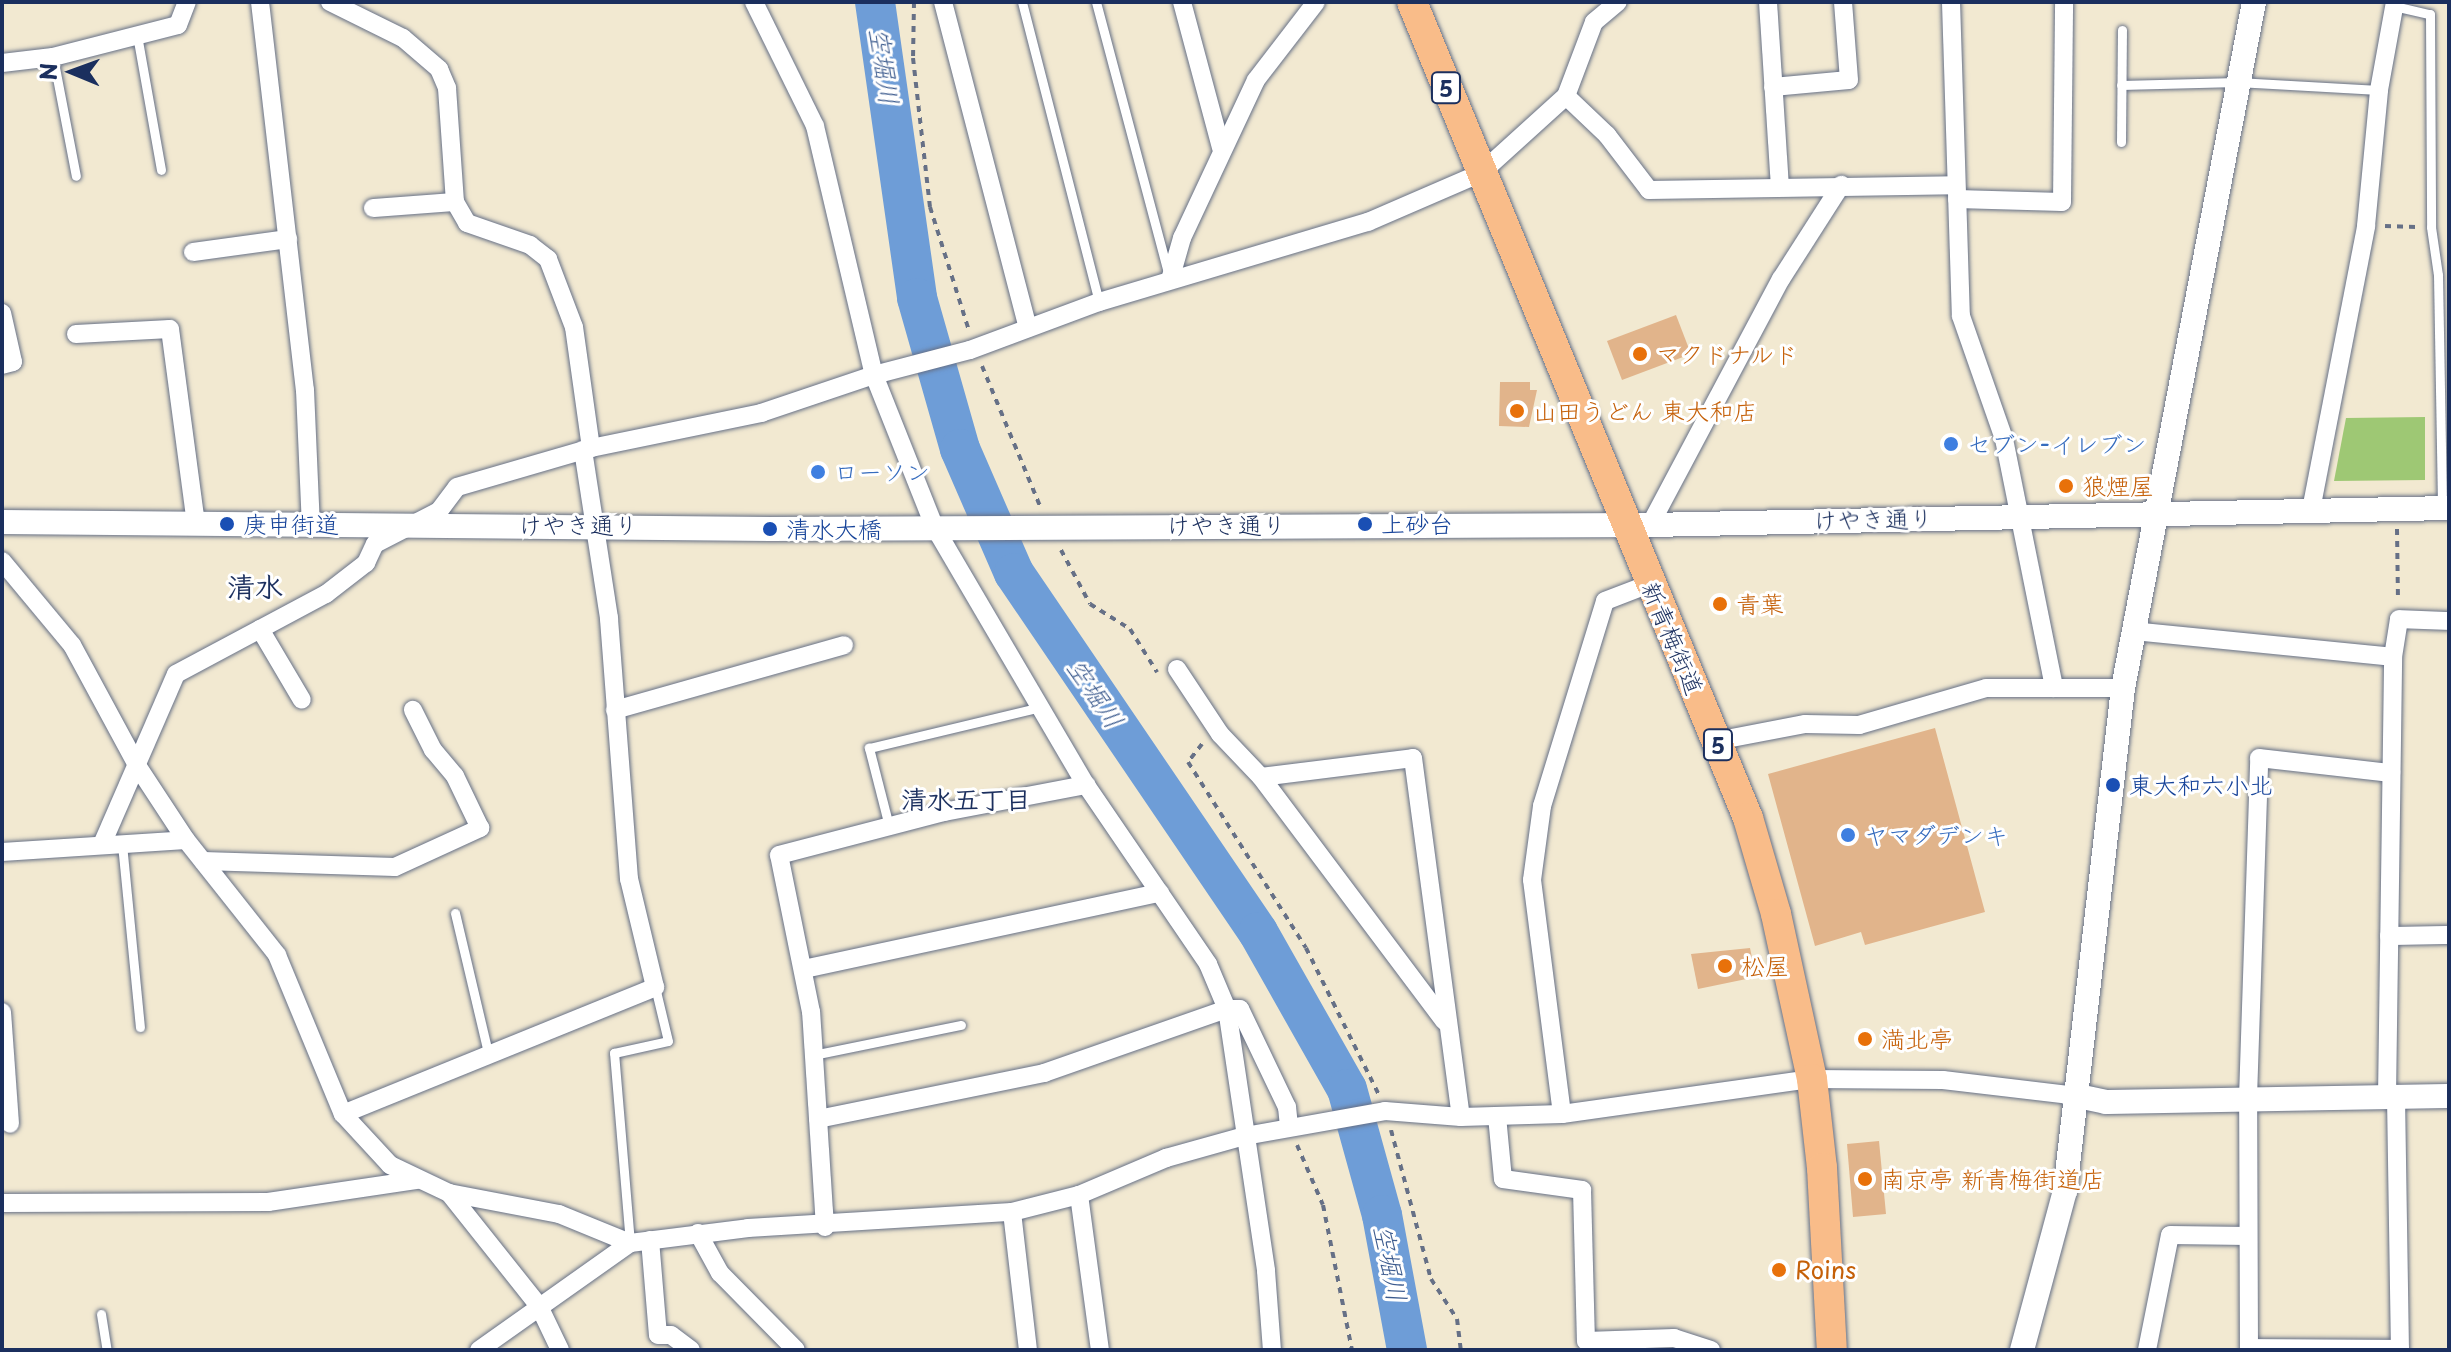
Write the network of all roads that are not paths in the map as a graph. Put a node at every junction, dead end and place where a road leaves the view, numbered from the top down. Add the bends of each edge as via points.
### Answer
1 (187, 2) edge
2 (260, 2) edge
3 (330, 2) edge
4 (777, 2) edge
5 (943, 2) edge
6 (1022, 2) edge
7 (1096, 2) edge
8 (1182, 2) edge
9 (1316, 2) edge
10 (1412, 2) edge
11 (1618, 2) edge
12 (1768, 2) edge
13 (1843, 2) edge
14 (1951, 2) edge
15 (2064, 2) edge
16 (2254, 2) edge
17 (2395, 4) edge
18 (757, 6) edge
19 (2122, 30) dead end
20 (137, 35) junction
21 (53, 57) junction
22 (2, 63) edge
23 (2237, 82) junction
24 (2121, 85) junction
25 (1773, 87) junction
26 (2379, 90) junction
27 (1566, 96) junction
28 (2121, 142) dead end
29 (1221, 148) junction
30 (161, 170) dead end
31 (1481, 173) junction
32 (76, 176) dead end
33 (1841, 185) junction
34 (1780, 187) junction
35 (1956, 192) junction
36 (455, 202) junction
37 (373, 208) dead end
38 (288, 239) junction
39 (193, 252) dead end
40 (1170, 280) junction
41 (1099, 302) junction
42 (2, 313) edge
43 (1028, 328) junction
44 (76, 334) dead end
45 (2, 365) edge
46 (877, 374) junction
47 (587, 449) junction
48 (2445, 508) edge
49 (2311, 510) junction
50 (2018, 517) junction
51 (2158, 517) junction
52 (2, 522) edge
53 (196, 524) junction
54 (1638, 524) junction
55 (311, 525) junction
56 (417, 525) junction
57 (595, 525) junction
58 (942, 528) junction
59 (2, 561) edge
60 (1649, 584) junction
61 (2449, 621) edge
62 (260, 629) junction
63 (2133, 631) junction
64 (844, 645) dead end
65 (2393, 657) junction
66 (1170, 674) road end
67 (2054, 688) junction
68 (2123, 688) junction
69 (302, 700) dead end
70 (1041, 707) junction
71 (413, 710) dead end
72 (615, 710) junction
73 (1716, 741) junction
74 (138, 767) junction
75 (2391, 773) junction
76 (1261, 777) junction
77 (1086, 785) junction
78 (889, 826) junction
79 (186, 840) junction
80 (103, 842) junction
81 (122, 842) junction
82 (2, 852) edge
83 (203, 861) junction
84 (1160, 893) junction
85 (455, 913) dead end
86 (2449, 935) edge
87 (2389, 936) junction
88 (804, 969) junction
89 (655, 987) junction
90 (1227, 1009) junction
91 (2, 1012) edge
92 (1446, 1023) junction
93 (961, 1025) dead end
94 (140, 1027) dead end
95 (488, 1053) junction
96 (813, 1055) junction
97 (1812, 1079) junction
98 (2078, 1096) junction
99 (2449, 1096) edge
100 (2391, 1097) junction
101 (2248, 1098) junction
102 (343, 1114) junction
103 (1562, 1114) junction
104 (1497, 1116) junction
105 (1461, 1117) junction
106 (818, 1119) junction
107 (10, 1124) dead end
108 (1292, 1126) junction
109 (1245, 1136) junction
110 (417, 1180) junction
111 (449, 1193) junction
112 (1079, 1195) junction
113 (2, 1203) edge
114 (1012, 1212) junction
115 (825, 1227) junction
116 (698, 1233) junction
117 (2248, 1236) junction
118 (650, 1240) junction
119 (630, 1243) junction
120 (539, 1306) junction
121 (101, 1314) dead end
122 (1586, 1345) edge
123 (2249, 1349) edge
124 (107, 1350) edge
125 (479, 1350) edge
126 (560, 1350) edge
127 (691, 1350) edge
128 (796, 1350) edge
129 (1028, 1350) edge
130 (1100, 1350) edge
131 (1272, 1350) edge
132 (1711, 1350) edge
133 (1832, 1350) edge
134 (2022, 1350) edge
135 (2147, 1350) edge
136 (2400, 1350) edge

1 - 20 street via 178,25
2 - 38 street
3 - 36 street via 403,38 439,69 447,88
4 - 18 street
5 - 43 street
6 - 41 lane
7 - 40 lane
8 - 29 street
9 - 29 street via 1256,80
10 - 31 main road, 新青梅街道 / 5
11 - 27 street via 1594,22
12 - 25 street
13 - 25 street via 1849,80
14 - 35 street
15 - 35 street via 2062,202
16 - 23 street
17 - 26 street
17 - 48 lane via 2430,14 2431,227 2438,275
18 - 46 street via 815,126
19 - 24 lane
20 - 21 street
20 - 30 lane
21 - 22 street
21 - 32 lane
23 - 24 lane
23 - 26 lane
23 - 51 street
24 - 28 lane
25 - 34 street
26 - 49 street via 2366,226
27 - 31 street
27 - 34 street via 1607,135 1649,190
29 - 40 street
31 - 40 street via 1326,239
31 - 54 main road, 新青梅街道 / 5
33 - 34 street
33 - 35 street
33 - 54 street
35 - 50 street via 1961,316 2004,439
36 - 37 street
36 - 47 street via 467,223 530,245 548,259 574,327
38 - 39 street
38 - 55 street via 305,390
40 - 41 street
41 - 43 street
42 - 45 street via 13,362
43 - 46 street via 973,349
44 - 53 street via 170,329
46 - 47 street via 761,413
46 - 58 street
47 - 56 street via 457,487 439,511
47 - 57 street
48 - 49 street, けやき通り
49 - 51 street, けやき通り
50 - 51 street, けやき通り
50 - 54 street, けやき通り
50 - 67 street
51 - 63 street
52 - 53 street, けやき通り
53 - 55 street, けやき通り
54 - 58 street, けやき通り
54 - 60 main road, 新青梅街道 / 5
55 - 56 street, けやき通り
56 - 57 street, けやき通り
56 - 62 street via 375,544 366,563 326,594
57 - 58 street, けやき通り
57 - 72 street
58 - 70 street
59 - 74 street via 72,645
60 - 73 main road, 新青梅街道 / 5
60 - 103 street via 1605,601 1542,806 1532,880
61 - 65 street via 2399,619
62 - 69 street
62 - 74 street via 176,674
63 - 65 street
63 - 68 street
64 - 72 street
65 - 75 street
66 - 76 street
67 - 68 street
67 - 73 street via 1986,688 1859,725 1805,724
68 - 98 street
70 - 77 street
70 - 78 lane via 869,748
71 - 83 street via 480,828 395,867
72 - 89 street via 629,879
73 - 97 main road, 新青梅街道 / 5 via 1748,818 1776,914
74 - 79 street
74 - 80 street
75 - 87 street
75 - 101 street via 2259,758
76 - 92 street
76 - 92 street via 1413,758
77 - 78 street
77 - 84 street
78 - 88 street via 779,855
79 - 81 street
79 - 83 street
80 - 81 street
80 - 82 street
81 - 94 lane
83 - 102 street via 277,955
84 - 88 street
84 - 90 street via 1208,964
85 - 95 lane
86 - 87 street
87 - 100 street
88 - 96 street
89 - 95 street
89 - 119 lane via 668,1041 614,1053
90 - 106 street via 1044,1073
90 - 108 street via 1240,1009
90 - 109 street
91 - 107 street
92 - 105 street
93 - 96 lane
95 - 102 street
96 - 106 street
97 - 98 street via 1943,1080
97 - 103 street
97 - 133 main road, 新青梅街道 / 5 via 1824,1183
98 - 101 street via 2106,1102
98 - 134 street via 2065,1191
99 - 100 street
100 - 101 street
100 - 136 street
101 - 117 street
102 - 110 street via 390,1165
103 - 104 street
104 - 105 street
104 - 122 street via 1503,1179 1582,1190
105 - 108 street via 1383,1111
106 - 115 street
108 - 109 street
109 - 112 street via 1166,1158
109 - 131 street
110 - 111 street
110 - 113 street via 268,1202
111 - 119 street via 559,1214
111 - 120 street
112 - 114 street
112 - 130 street
114 - 115 street
114 - 129 street
115 - 116 street
116 - 118 street
116 - 128 street via 720,1273
117 - 123 street
117 - 135 street via 2170,1235
118 - 119 street
118 - 127 street via 658,1335 671,1335
119 - 120 street
120 - 125 street
120 - 126 street
121 - 124 lane
122 - 132 street via 1674,1338
123 - 136 street

